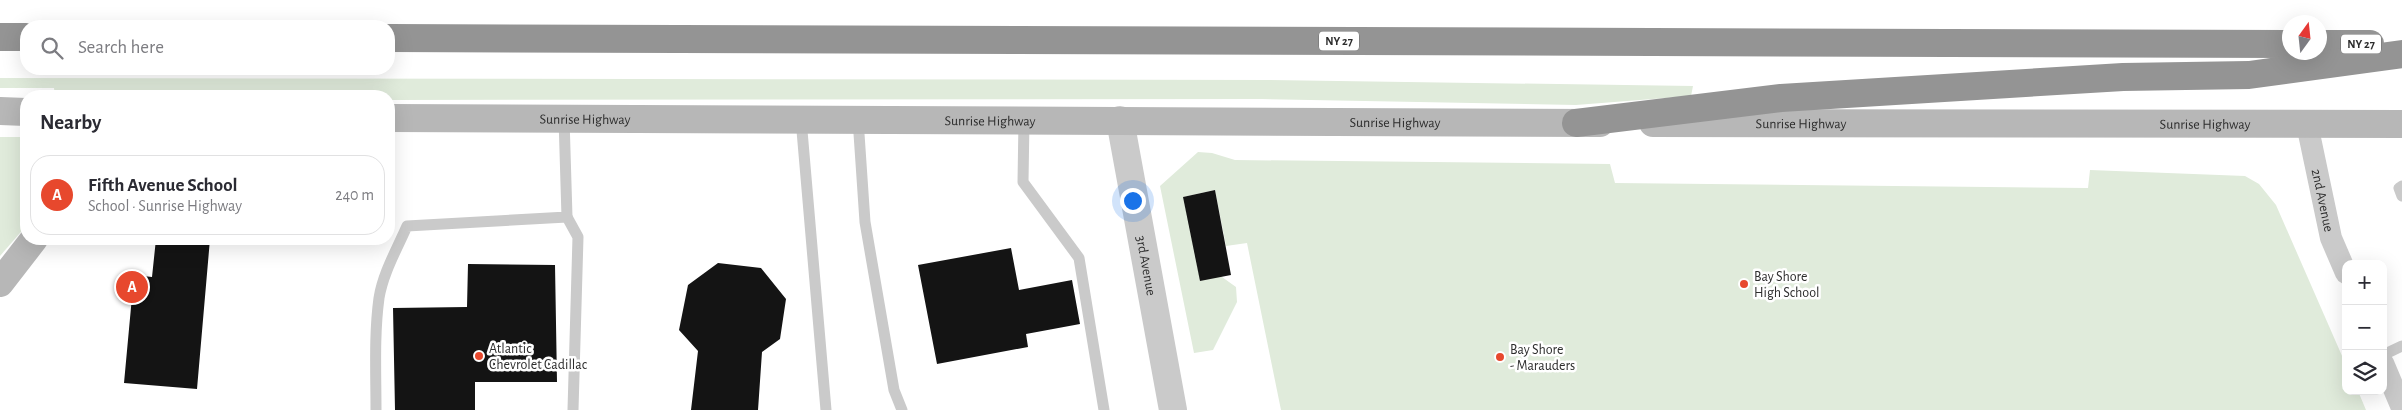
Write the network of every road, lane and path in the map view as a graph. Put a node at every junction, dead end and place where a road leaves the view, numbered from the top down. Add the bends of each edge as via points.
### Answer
1 (0, 37) edge
2 (20, 37) edge
3 (395, 38) edge
4 (2282, 44) edge
5 (2327, 44) edge
6 (2402, 44) edge
7 (2402, 54) edge
8 (0, 111) edge
9 (20, 112) edge
10 (395, 118) edge
11 (564, 118) junction
12 (801, 119) junction
13 (858, 119) junction
14 (1024, 120) junction
15 (1120, 120) junction
16 (1576, 123) junction
17 (2307, 124) junction
18 (2402, 124) edge
19 (2402, 186) edge
20 (2402, 196) edge
21 (567, 218) junction
22 (29, 245) edge
23 (2342, 264) edge
24 (0, 283) edge
25 (2402, 346) edge
26 (2387, 353) edge
27 (2387, 372) edge
28 (2402, 408) edge
29 (376, 410) edge
30 (573, 410) edge
31 (826, 410) edge
32 (902, 410) edge
33 (1104, 410) edge
34 (1173, 410) edge

1 - 2 highway
3 - 4 highway, NY 27
5 - 6 highway, NY 27
7 - 16 highway via 2248,75 2123,77 1781,98
8 - 9 main road
10 - 11 main road, Sunrise Highway
11 - 12 main road, Sunrise Highway
11 - 21 lane
12 - 13 main road, Sunrise Highway
12 - 31 lane
13 - 14 main road, Sunrise Highway
13 - 32 lane via 865,222 894,390
14 - 15 main road, Sunrise Highway
14 - 33 lane via 1023,182 1078,258
15 - 16 main road, Sunrise Highway
15 - 34 street, 3rd Avenue
16 - 17 main road, Sunrise Highway
17 - 18 main road, Sunrise Highway
17 - 23 street, 2nd Avenue via 2331,238
19 - 20 lane via 2399,188
21 - 29 lane via 407,226 379,297
21 - 30 lane via 578,237
22 - 24 main road
25 - 26 lane
27 - 28 street

